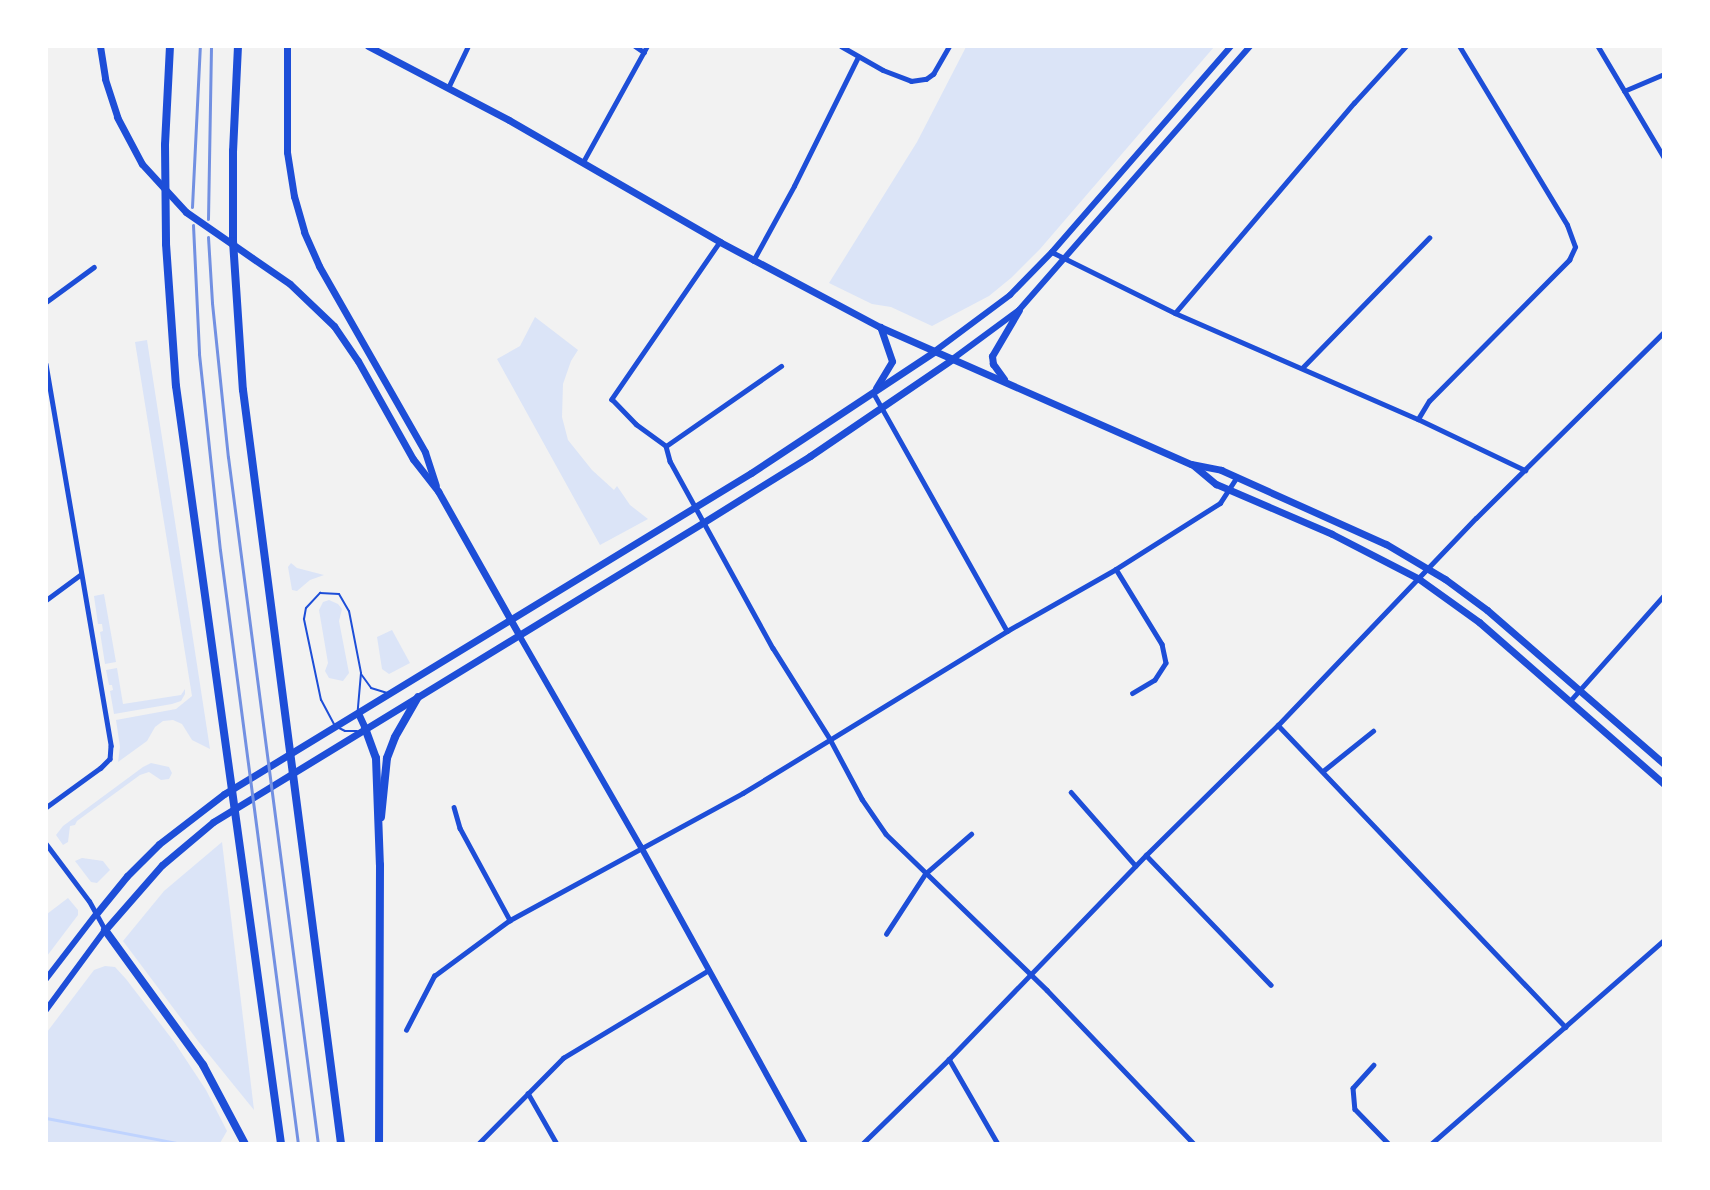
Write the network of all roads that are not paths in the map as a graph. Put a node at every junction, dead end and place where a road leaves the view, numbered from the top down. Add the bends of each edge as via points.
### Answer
1 (100, 46) edge
2 (170, 46) edge
3 (238, 46) edge
4 (287, 46) edge
5 (368, 46) edge
6 (468, 46) edge
7 (635, 46) edge
8 (841, 46) edge
9 (949, 46) edge
10 (1231, 46) edge
11 (1250, 46) edge
12 (1406, 46) edge
13 (1459, 46) edge
14 (1598, 46) edge
15 (645, 49) edge
16 (858, 57) junction
17 (1664, 74) edge
18 (448, 88) junction
19 (1624, 91) junction
20 (1664, 157) edge
21 (583, 162) junction
22 (1429, 238) dead end
23 (720, 242) junction
24 (1052, 252) junction
25 (1065, 259) junction
26 (753, 261) junction
27 (94, 267) dead end
28 (46, 302) edge
29 (1019, 310) junction
30 (1175, 313) junction
31 (880, 327) junction
32 (1664, 332) edge
33 (935, 351) junction
34 (954, 358) junction
35 (46, 364) edge
36 (781, 366) dead end
37 (1302, 368) junction
38 (1005, 381) junction
39 (48, 390) edge
40 (873, 392) junction
41 (881, 407) junction
42 (1418, 419) junction
43 (666, 446) junction
44 (1191, 464) junction
45 (1525, 470) junction
46 (1237, 477) junction
47 (1231, 490) junction
48 (438, 491) junction
49 (696, 507) junction
50 (704, 522) junction
51 (1116, 569) junction
52 (1428, 569) junction
53 (80, 575) junction
54 (1419, 579) junction
55 (1664, 595) edge
56 (46, 600) edge
57 (510, 621) junction
58 (1006, 631) junction
59 (519, 635) junction
60 (360, 673) junction
61 (1580, 691) junction
62 (1133, 693) dead end
63 (390, 694) junction
64 (418, 697) junction
65 (1570, 701) junction
66 (358, 713) junction
67 (1278, 725) junction
68 (336, 726) junction
69 (365, 729) junction
70 (1373, 730) dead end
71 (830, 739) junction
72 (1664, 764) edge
73 (1323, 771) junction
74 (1664, 784) edge
75 (1071, 792) dead end
76 (454, 807) dead end
77 (46, 808) edge
78 (971, 834) dead end
79 (379, 837) junction
80 (46, 844) edge
81 (641, 847) junction
82 (1146, 855) junction
83 (1136, 866) junction
84 (925, 874) junction
85 (96, 914) junction
86 (510, 920) junction
87 (105, 930) junction
88 (886, 934) dead end
89 (1664, 940) edge
90 (710, 970) junction
91 (1029, 974) junction
92 (46, 979) edge
93 (1270, 985) dead end
94 (46, 1010) edge
95 (1566, 1027) junction
96 (406, 1030) dead end
97 (949, 1059) junction
98 (1374, 1065) dead end
99 (528, 1093) junction
100 (245, 1143) edge
101 (281, 1143) edge
102 (341, 1143) edge
103 (379, 1143) edge
104 (478, 1143) edge
105 (557, 1143) edge
106 (805, 1143) edge
107 (862, 1143) edge
108 (998, 1143) edge
109 (1194, 1143) edge
110 (1389, 1143) edge
111 (1431, 1143) edge

1 - 48 main road via 109,92 127,140 150,174 176,203 315,305 342,337 413,459
2 - 101 highway via 165,192 171,329
3 - 102 highway via 232,181 238,333
4 - 48 main road via 286,152 304,232 319,266 425,452
5 - 18 main road
6 - 18 street
7 - 15 street
8 - 16 street
9 - 16 street via 936,71 923,80 907,80
10 - 24 main road
11 - 25 main road
12 - 30 street
13 - 42 street via 1575,244 1569,260 1429,401
14 - 19 street
15 - 21 street
16 - 26 street
17 - 19 street
18 - 21 main road
19 - 20 street
21 - 23 main road
22 - 37 street
23 - 26 main road
23 - 43 street via 612,399 636,424
24 - 25 street
24 - 33 main road via 1010,295
25 - 29 main road
25 - 30 street
26 - 31 main road
27 - 28 street
29 - 34 main road
29 - 38 main road via 992,356
30 - 37 street
31 - 33 main road
31 - 40 main road via 892,361
32 - 45 street
33 - 34 main road
33 - 40 main road
34 - 38 main road
34 - 41 main road
35 - 39 street
36 - 43 street
37 - 42 street
38 - 44 main road
39 - 53 street
40 - 41 street
40 - 49 main road
41 - 50 main road
41 - 58 street
42 - 45 street
43 - 49 street via 670,461
44 - 46 main road
44 - 47 main road via 1216,484
45 - 52 street
46 - 47 street
46 - 52 main road via 1377,540
47 - 51 street via 1220,503
47 - 54 main road via 1357,546
48 - 57 main road
49 - 50 street
49 - 57 main road
50 - 59 main road
50 - 71 street via 773,648
51 - 58 street
51 - 62 street via 1162,644 1166,663 1155,680
52 - 54 street
52 - 61 main road via 1487,610
53 - 56 street
53 - 77 street via 111,746 110,759
54 - 65 main road via 1479,622
54 - 67 street
55 - 61 street
57 - 59 main road
57 - 63 main road
58 - 71 street
59 - 64 main road
59 - 81 main road
60 - 63 lane via 371,688
60 - 66 lane
60 - 68 lane via 346,601 339,594 321,593 306,608 304,619 321,700
61 - 65 street
61 - 72 main road
63 - 66 main road
64 - 69 main road
64 - 79 highway via 387,758
65 - 74 main road
66 - 68 main road
66 - 69 main road
67 - 73 street
67 - 82 street
68 - 69 lane via 349,731
68 - 85 main road via 186,821 137,865
69 - 79 highway via 376,758
69 - 87 main road via 188,841 140,888
70 - 73 street
71 - 81 street via 743,793
71 - 84 street via 886,834
73 - 95 street
75 - 83 street
76 - 86 street via 460,828
78 - 84 street
79 - 103 highway
80 - 85 street
81 - 86 street
81 - 90 main road
82 - 83 street
82 - 93 street
83 - 91 street
84 - 88 street
84 - 91 street
85 - 87 street
85 - 92 main road
86 - 96 street via 435,976
87 - 94 main road
87 - 100 highway via 203,1065
89 - 95 street
90 - 99 street via 576,1049
90 - 106 main road
91 - 97 street
91 - 109 street
95 - 111 street
97 - 107 street
97 - 108 street
98 - 110 street via 1353,1088 1355,1109
99 - 104 street
99 - 105 street

